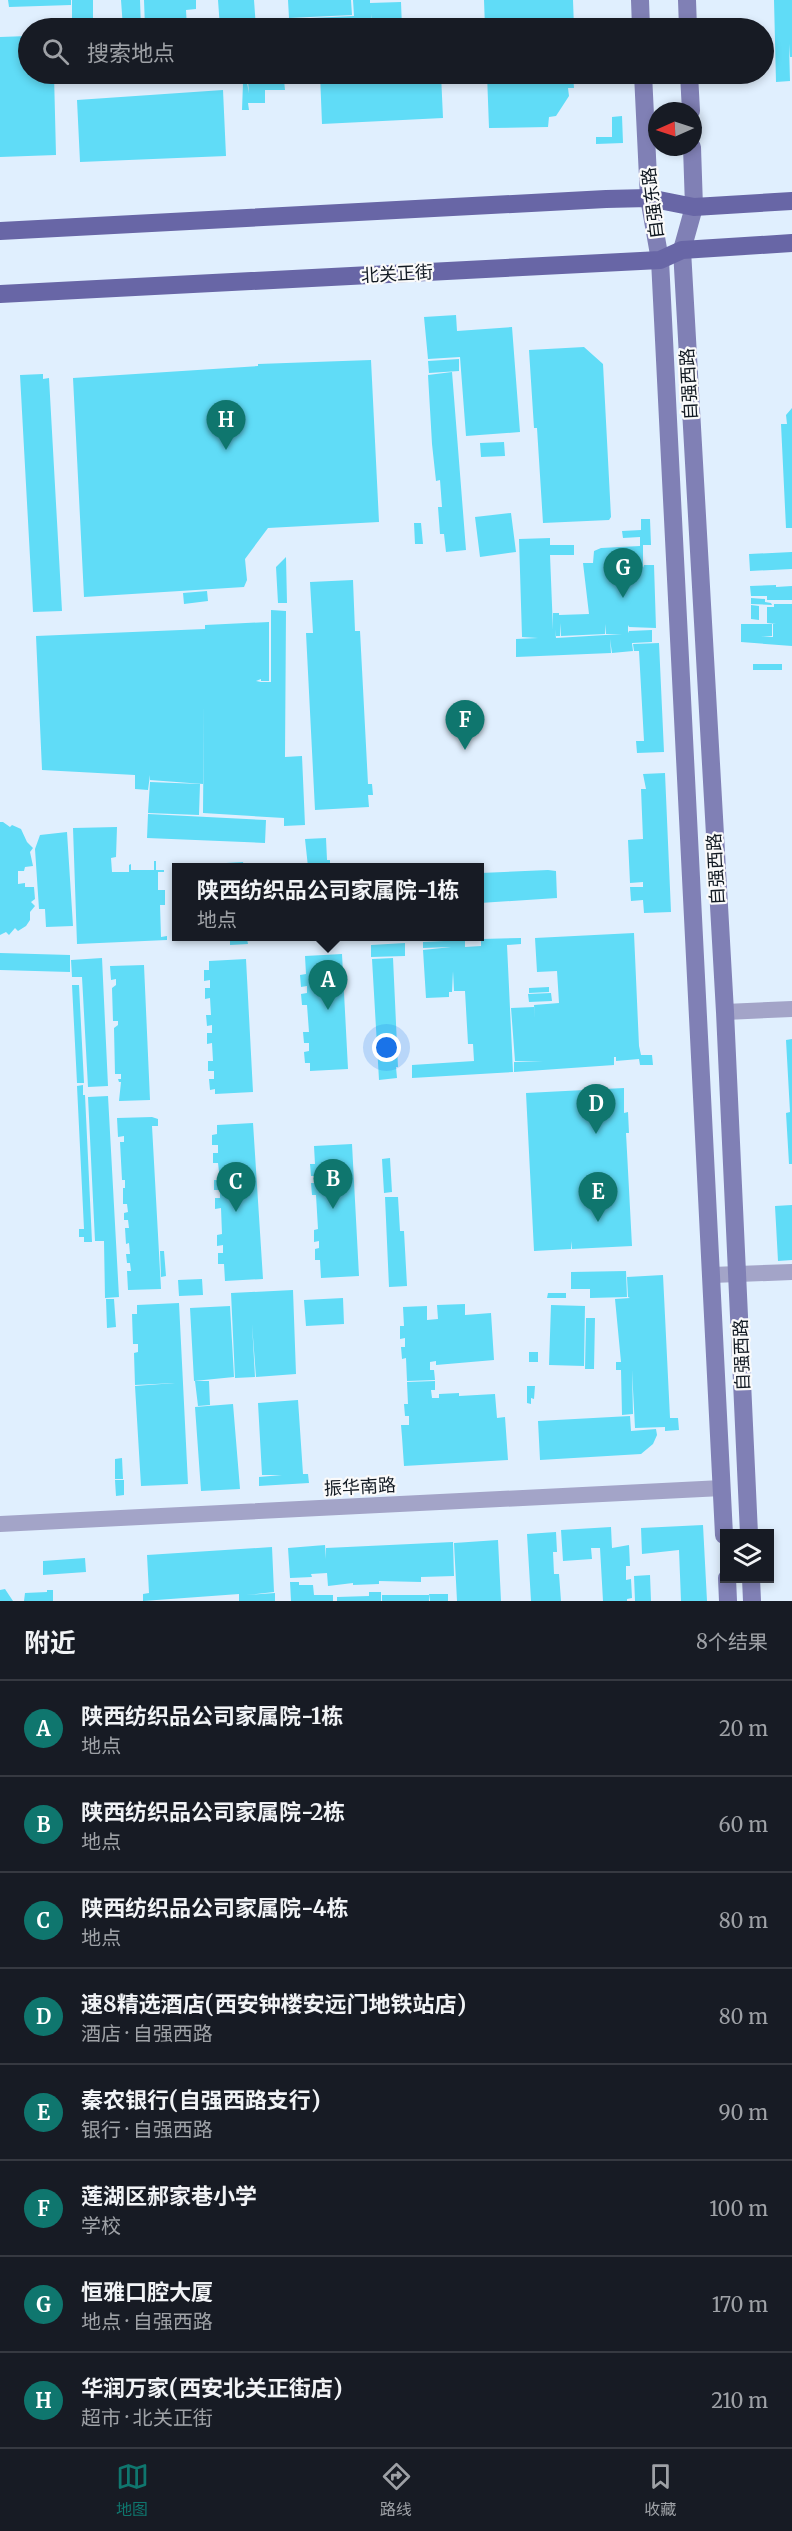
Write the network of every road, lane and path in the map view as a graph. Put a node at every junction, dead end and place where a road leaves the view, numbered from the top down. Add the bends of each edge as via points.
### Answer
1 (640, 0) edge
2 (687, 0) edge
3 (641, 18) edge
4 (688, 18) edge
5 (643, 84) edge
6 (690, 84) edge
7 (691, 102) edge
8 (692, 156) edge
9 (649, 198) junction
10 (792, 201) edge
11 (694, 207) junction
12 (0, 231) edge
13 (792, 243) edge
14 (682, 250) junction
15 (660, 260) junction
16 (0, 294) edge
17 (792, 1009) edge
18 (724, 1012) junction
19 (792, 1272) edge
20 (736, 1274) junction
21 (712, 1275) junction
22 (722, 1488) junction
23 (0, 1524) edge
24 (724, 1529) edge
25 (749, 1529) edge
26 (727, 1583) edge
27 (751, 1583) edge
28 (728, 1601) edge
29 (752, 1601) edge

1 - 3 main road
2 - 4 main road
5 - 9 main road, 自强东路
6 - 7 main road
8 - 11 main road
9 - 11 main road
9 - 12 main road
9 - 15 main road, 自强东路
10 - 11 main road
11 - 14 main road, 自强西路
13 - 14 main road, 北关正街
14 - 15 main road, 北关正街
14 - 18 main road, 自强西路
15 - 16 main road, 北关正街
15 - 21 main road, 自强西路
17 - 18 street
18 - 20 main road, 自强西路
19 - 20 street
20 - 21 street
20 - 25 main road, 自强西路
21 - 22 main road, 自强西路
22 - 23 street, 振华南路
22 - 24 main road, 自强西路
26 - 28 main road
27 - 29 main road

